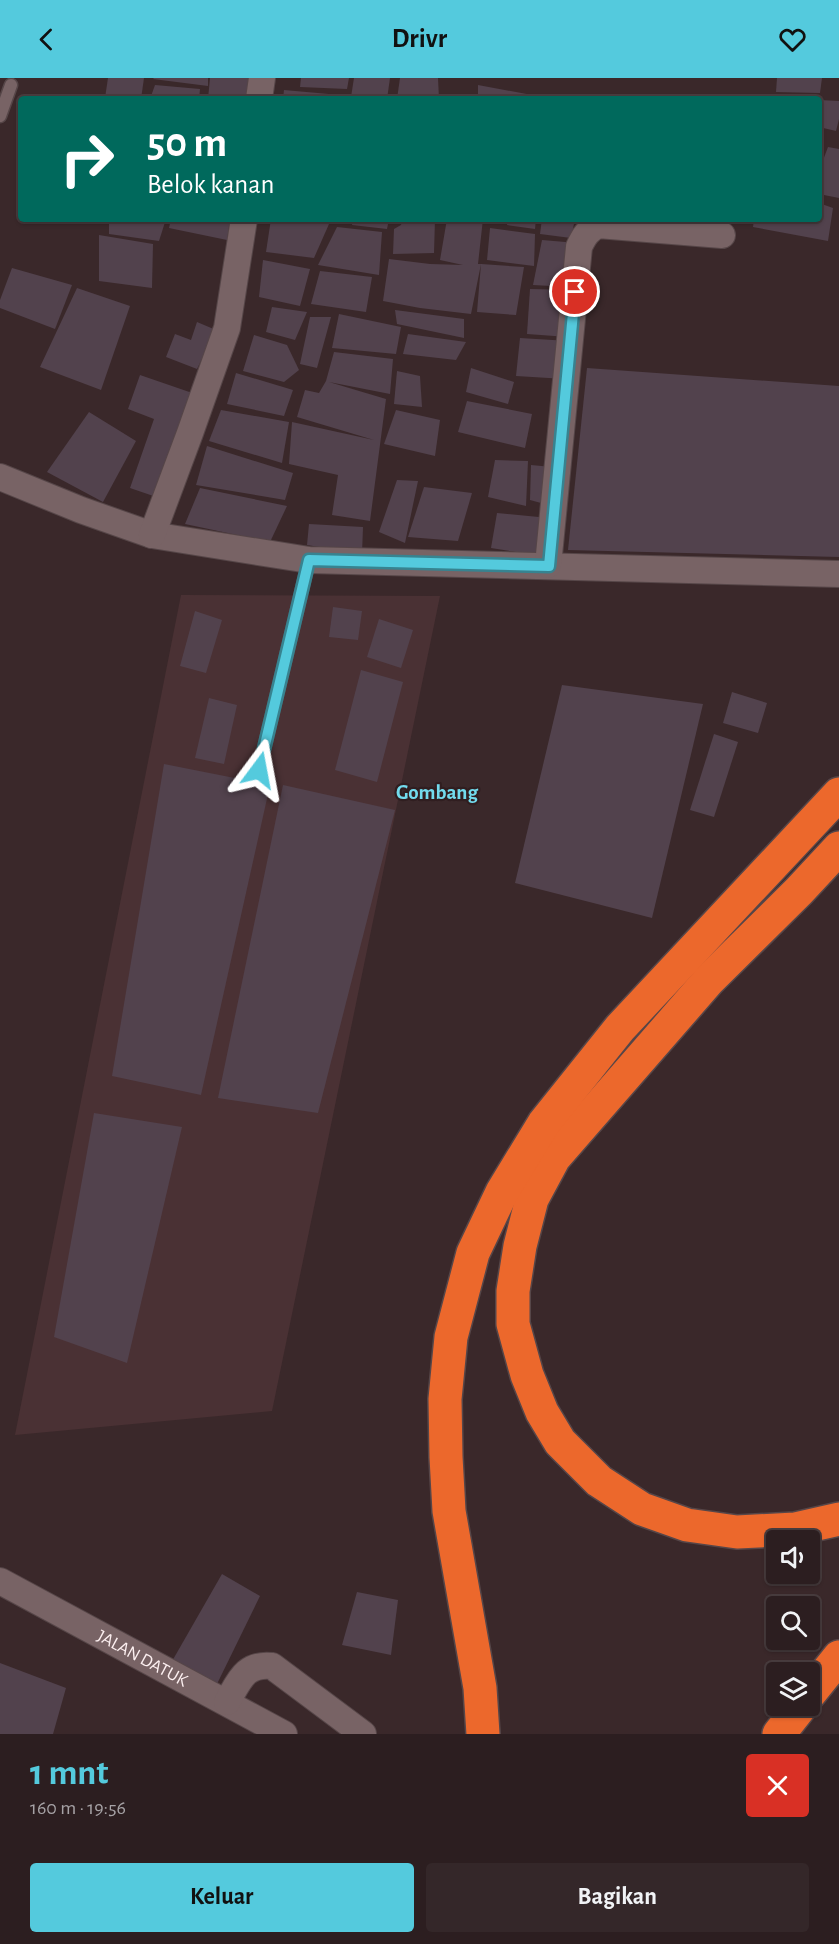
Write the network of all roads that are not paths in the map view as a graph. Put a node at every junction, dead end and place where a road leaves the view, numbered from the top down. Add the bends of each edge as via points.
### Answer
1 (262, 78) edge
2 (12, 85) dead end
3 (259, 96) edge
4 (0, 116) edge
5 (244, 222) edge
6 (722, 235) dead end
7 (0, 477) edge
8 (152, 535) junction
9 (309, 560) junction
10 (549, 566) junction
11 (839, 574) edge
12 (259, 770) dead end
13 (839, 794) edge
14 (839, 848) edge
15 (839, 1519) edge
16 (0, 1581) edge
17 (839, 1657) edge
18 (820, 1681) edge
19 (227, 1702) junction
20 (793, 1716) edge
21 (284, 1734) edge
22 (363, 1734) edge
23 (483, 1734) edge
24 (779, 1734) edge

1 - 3 street
2 - 4 lane
5 - 8 street via 227,328
6 - 10 street via 598,225 584,236 579,247
7 - 8 street
8 - 9 street
9 - 10 street
9 - 12 lane
10 - 11 street
13 - 23 highway via 620,1029 544,1123 502,1192 473,1253 451,1337 445,1400 446,1457 449,1511 480,1688
14 - 15 highway via 709,980 554,1158 532,1199 513,1291 513,1324 542,1412 560,1442 599,1481 642,1509 687,1525 737,1532 795,1529
16 - 19 street, JALAN DATUK
17 - 18 highway
19 - 21 street, JALAN DATUK
19 - 22 street via 246,1671 253,1666 272,1666
20 - 24 highway

